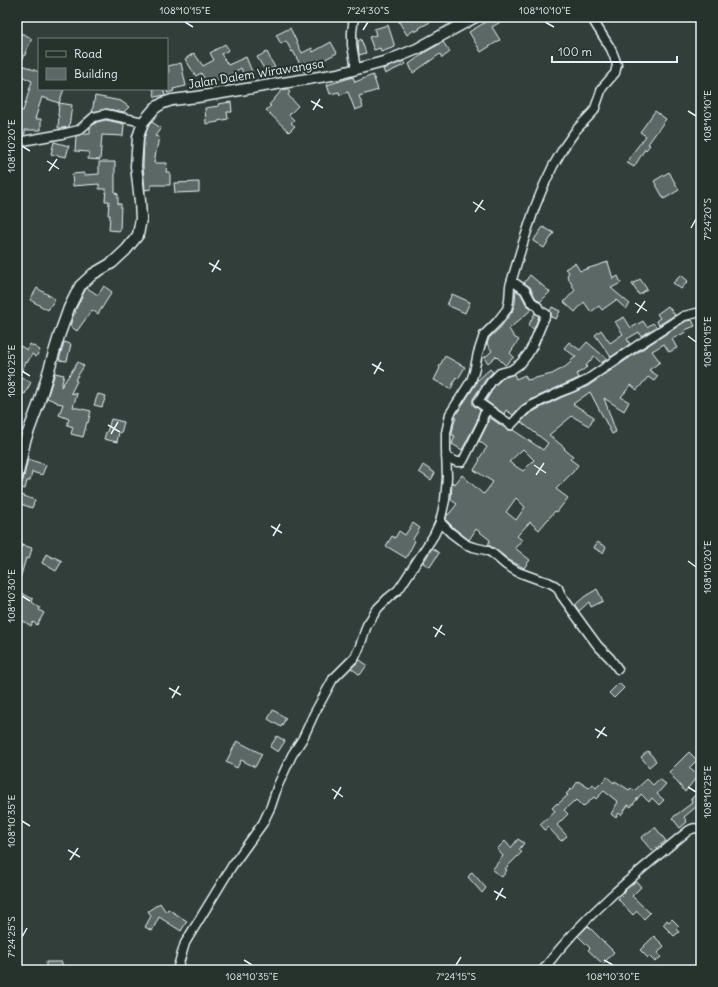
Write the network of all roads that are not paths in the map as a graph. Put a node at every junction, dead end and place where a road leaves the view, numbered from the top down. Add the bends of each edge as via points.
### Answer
1 (354, 17) edge
2 (475, 17) edge
3 (591, 17) edge
4 (356, 69) junction
5 (17, 86) edge
6 (17, 91) edge
7 (143, 122) junction
8 (17, 142) edge
9 (512, 281) junction
10 (701, 312) edge
11 (488, 409) junction
12 (446, 457) junction
13 (17, 478) edge
14 (440, 522) junction
15 (618, 670) dead end
16 (701, 830) edge
17 (177, 970) edge
18 (543, 970) edge

1 - 4 street via 352,45
2 - 4 street, Jalan Dalem Wirawangsa via 418,49
3 - 9 street via 615,59 615,73 602,88 594,111 576,130 553,166 535,207
4 - 7 street, Jalan Dalem Wirawangsa via 305,80 172,100 154,108
5 - 6 street
7 - 8 street via 106,114 94,117 79,130
7 - 13 street, Jalan Dalem Wirawangsa via 138,137 136,166 141,219 138,235 112,263 93,274 80,286 69,308 25,441
9 - 11 street via 525,290 531,302 546,314 528,354 511,370 500,374 491,382 478,402
9 - 12 street via 506,308 484,335 471,381 450,414
10 - 11 street via 684,316 585,381 533,405 511,425
11 - 12 street via 462,462
12 - 14 street via 447,477
14 - 15 street via 467,545 486,550 518,572 558,588 584,627
14 - 17 street via 401,586 372,616 355,657 334,679 292,755 263,822 232,866 185,943
16 - 18 street via 694,828 688,831 648,863 568,938

